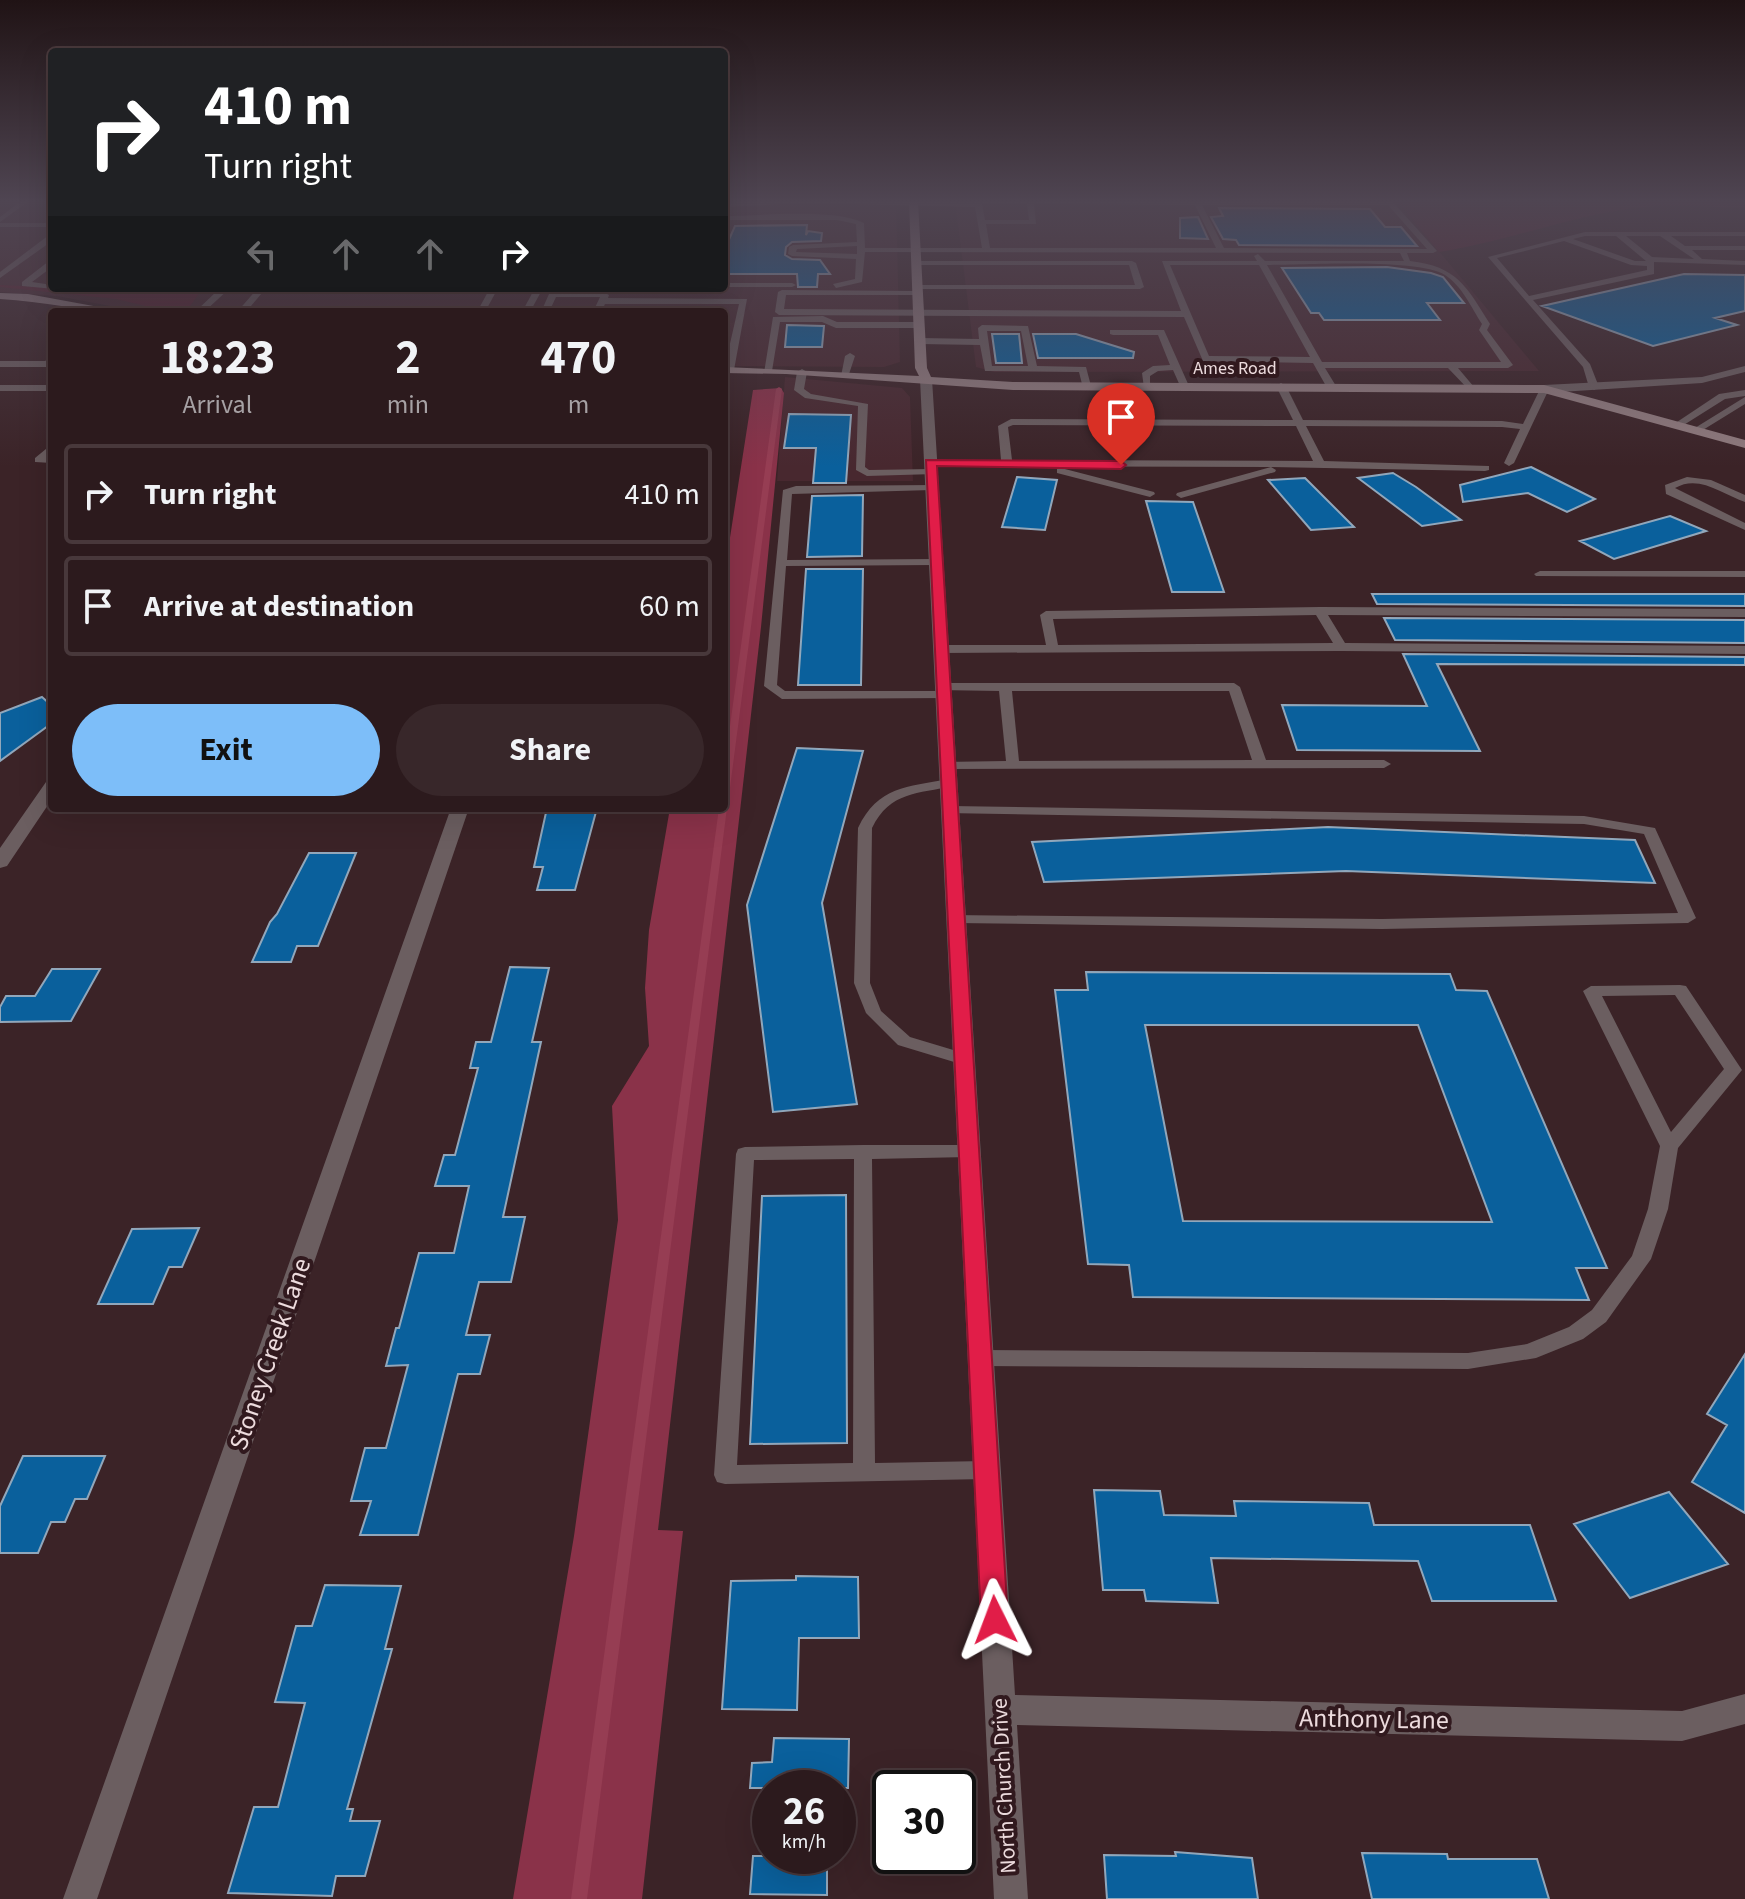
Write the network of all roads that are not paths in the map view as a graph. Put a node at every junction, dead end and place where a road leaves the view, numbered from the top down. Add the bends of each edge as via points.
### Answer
1 (1141, 290) edge
2 (1176, 290) edge
3 (1277, 290) edge
4 (1465, 290) edge
5 (1519, 290) edge
6 (1570, 290) edge
7 (221, 292) edge
8 (258, 292) edge
9 (918, 292) junction
10 (0, 296) edge
11 (1527, 299) junction
12 (602, 301) junction
13 (96, 308) edge
14 (203, 308) edge
15 (244, 308) edge
16 (547, 308) edge
17 (599, 308) edge
18 (918, 312) junction
19 (1187, 314) junction
20 (918, 325) junction
21 (1113, 332) dead end
22 (920, 341) junction
23 (984, 342) junction
24 (850, 356) dead end
25 (728, 362) edge
26 (1318, 362) junction
27 (48, 363) edge
28 (0, 364) edge
29 (1451, 365) junction
30 (1176, 367) junction
31 (1033, 369) junction
32 (1745, 369) edge
33 (728, 370) edge
34 (767, 371) junction
35 (802, 372) junction
36 (844, 374) junction
37 (926, 379) junction
38 (1086, 386) junction
39 (1147, 386) junction
40 (1184, 386) junction
41 (1281, 386) junction
42 (1331, 386) junction
43 (1469, 387) junction
44 (1594, 387) junction
45 (0, 388) edge
46 (48, 388) edge
47 (1544, 389) junction
48 (1745, 393) edge
49 (1745, 400) edge
50 (1607, 408) junction
51 (1299, 423) junction
52 (1676, 426) junction
53 (1524, 427) junction
54 (1695, 431) junction
55 (1745, 444) edge
56 (48, 451) edge
57 (48, 460) edge
58 (1509, 463) dead end
59 (1007, 464) junction
60 (1320, 464) junction
61 (1036, 465) junction
62 (1270, 465) junction
63 (1485, 468) dead end
64 (931, 474) junction
65 (1150, 494) dead end
66 (1181, 495) dead end
67 (1745, 499) edge
68 (1745, 527) edge
69 (936, 562) junction
70 (781, 563) junction
71 (1540, 574) dead end
72 (1745, 574) edge
73 (1320, 611) junction
74 (1745, 613) edge
75 (1341, 647) junction
76 (941, 649) junction
77 (1053, 649) junction
78 (1745, 650) edge
79 (1005, 687) junction
80 (943, 691) junction
81 (1384, 764) dead end
82 (1013, 765) junction
83 (1261, 765) junction
84 (948, 774) junction
85 (48, 792) edge
86 (950, 810) junction
87 (459, 812) edge
88 (0, 862) edge
89 (956, 918) junction
90 (964, 1059) junction
91 (1669, 1146) junction
92 (969, 1151) junction
93 (863, 1152) junction
94 (980, 1358) junction
95 (986, 1470) junction
96 (864, 1472) junction
97 (1745, 1709) edge
98 (1000, 1710) junction
99 (80, 1899) edge
100 (1011, 1899) edge

1 - 9 lane via 1143,297
2 - 19 lane
3 - 26 lane
4 - 29 lane via 1486,324 1483,330 1508,365
5 - 11 lane
6 - 11 lane
7 - 14 lane
8 - 15 lane
9 - 18 street
9 - 18 lane via 782,292 779,312
10 - 13 street
11 - 44 lane via 1587,366
12 - 16 lane via 605,295 553,294
12 - 17 lane
12 - 25 lane via 744,301
18 - 19 lane
18 - 20 street
19 - 26 lane via 1206,359
20 - 22 street
20 - 34 lane via 776,319
21 - 30 lane via 1161,332
22 - 23 lane
22 - 37 street
23 - 31 lane via 988,369
23 - 31 lane via 982,328 1025,328
24 - 36 lane
26 - 29 lane
26 - 42 lane
27 - 28 lane
29 - 43 lane
30 - 39 lane via 1150,370
30 - 40 lane
31 - 38 lane via 1083,369
32 - 44 street, Ames Road via 1702,380
33 - 34 street, Ames Road
34 - 35 street, Ames Road
35 - 36 street, Ames Road
35 - 64 lane via 799,390 808,396 863,404 860,468 867,473
36 - 37 street, Ames Road
37 - 38 street, Ames Road
37 - 64 street, North Church Drive
38 - 39 street, Ames Road
39 - 40 street, Ames Road
40 - 41 street, Ames Road
41 - 42 street, Ames Road
41 - 51 lane
42 - 43 street, Ames Road
43 - 47 street, Ames Road
44 - 47 street, Ames Road
44 - 50 street
45 - 46 lane
47 - 50 street
47 - 53 lane
48 - 52 lane via 1722,396
49 - 54 lane
50 - 52 street
51 - 53 lane
51 - 59 lane via 1011,422 1003,426
51 - 60 lane
52 - 54 street
53 - 58 lane
54 - 55 street
56 - 57 lane via 39,460
59 - 61 lane
59 - 64 lane
60 - 62 lane
60 - 63 lane
61 - 62 lane
61 - 65 lane
62 - 66 lane via 1271,472
64 - 69 street, North Church Drive
64 - 70 lane via 787,492
67 - 68 lane via 1697,480 1669,487
69 - 70 lane
69 - 76 street, North Church Drive
70 - 80 lane via 770,686 782,695
71 - 72 lane
73 - 74 lane
73 - 75 lane
73 - 77 lane via 1046,615
75 - 77 lane
75 - 78 lane
76 - 77 lane
76 - 80 street, North Church Drive
79 - 80 lane
79 - 82 lane
79 - 83 lane via 1234,687
80 - 84 street, North Church Drive
81 - 83 lane
82 - 83 lane
82 - 84 lane
84 - 86 street, North Church Drive
84 - 90 lane via 894,794 873,808 865,828 862,983 874,1013 904,1041
85 - 88 street
86 - 89 street, North Church Drive
86 - 89 lane via 1584,820 1650,831 1688,918 1382,924
87 - 99 street, Stoney Creek Lane
89 - 90 street, North Church Drive
90 - 92 street, North Church Drive
91 - 91 lane via 1598,1005 1591,991 1680,990 1733,1070
91 - 94 lane via 1658,1209 1641,1259 1599,1316 1576,1333 1529,1352 1468,1361
92 - 93 lane
92 - 94 street, North Church Drive
93 - 96 lane
93 - 96 lane via 745,1154 725,1475
94 - 95 street, North Church Drive
95 - 96 lane
95 - 98 street, North Church Drive
97 - 98 street, Anthony Lane via 1682,1726
98 - 100 street, North Church Drive

